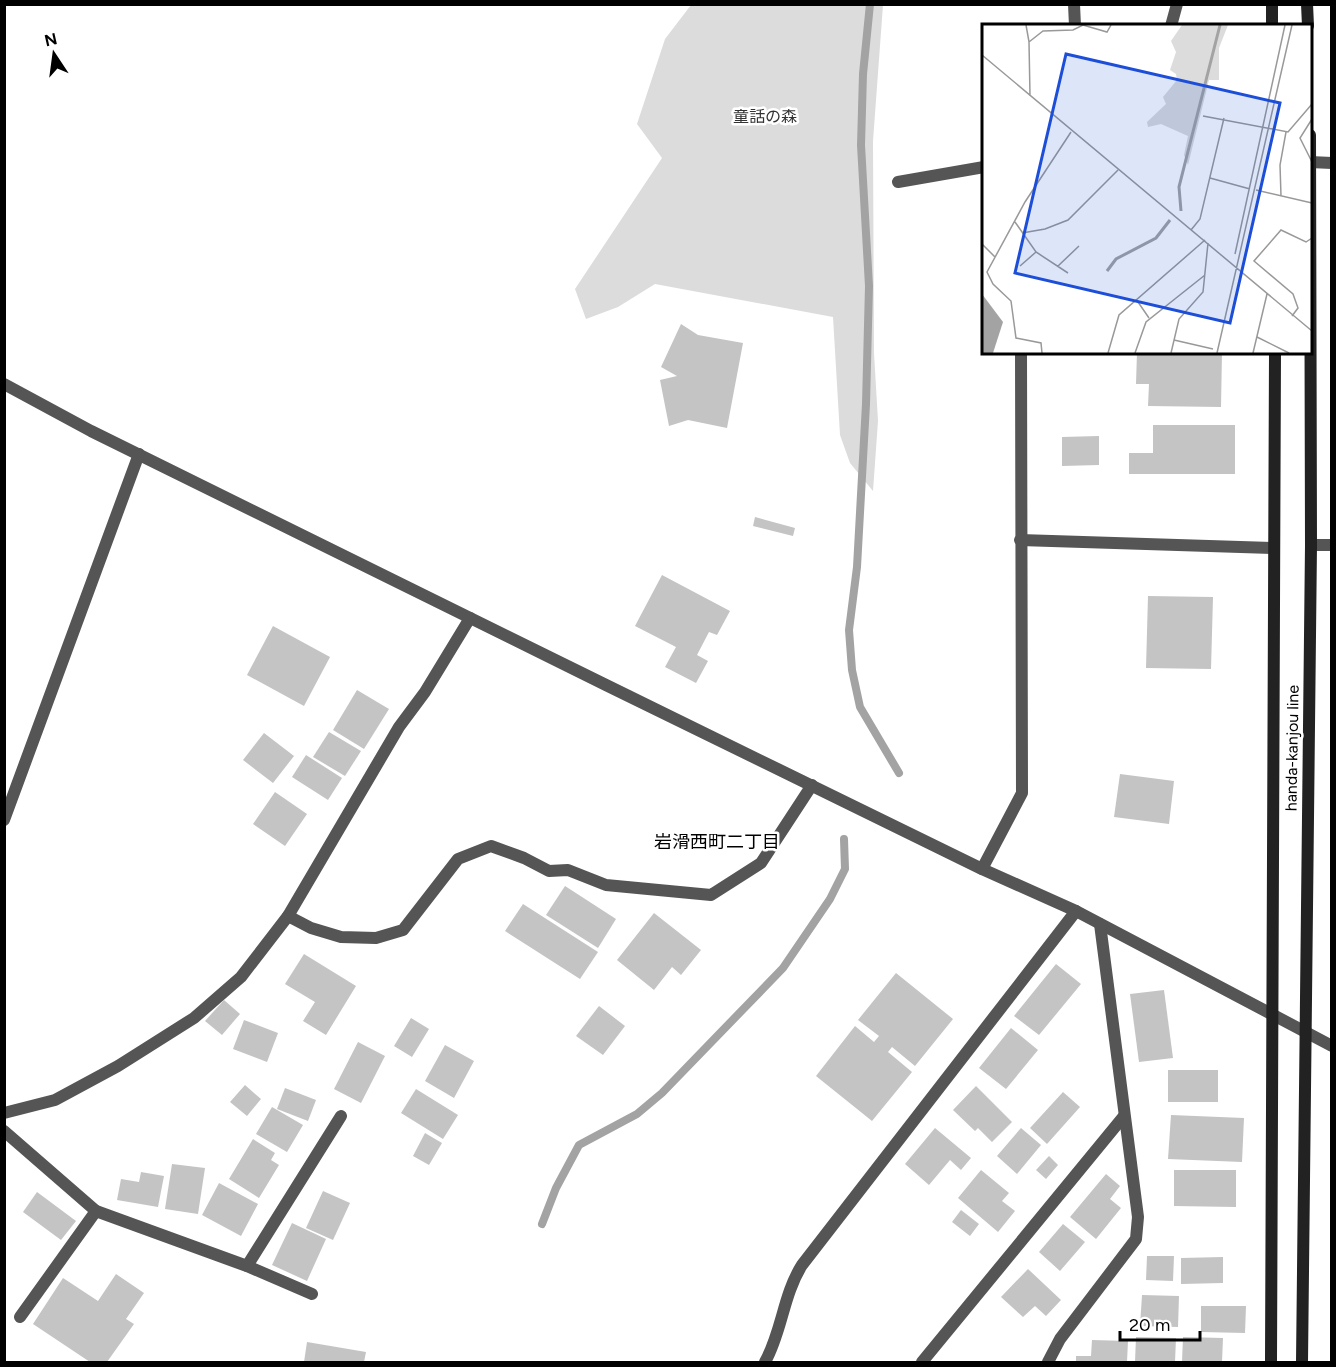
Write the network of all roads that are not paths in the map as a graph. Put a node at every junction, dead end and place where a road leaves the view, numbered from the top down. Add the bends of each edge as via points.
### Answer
1 (1074, 4) edge
2 (1177, 4) edge
3 (1272, 4) edge
4 (1307, 4) edge
5 (1075, 24) edge
6 (1172, 24) edge
7 (1272, 24) edge
8 (1308, 24) edge
9 (1312, 162) edge
10 (1332, 163) edge
11 (982, 167) edge
12 (898, 182) dead end
13 (1021, 354) edge
14 (1275, 354) edge
15 (1311, 354) edge
16 (4, 384) edge
17 (139, 454) junction
18 (1020, 540) junction
19 (1311, 545) junction
20 (1332, 545) edge
21 (1273, 548) junction
22 (470, 618) junction
23 (812, 785) junction
24 (4, 820) edge
25 (982, 868) junction
26 (1076, 911) junction
27 (288, 916) junction
28 (1100, 924) junction
29 (1272, 1013) junction
30 (1305, 1031) junction
31 (1332, 1046) edge
32 (4, 1113) edge
33 (341, 1116) dead end
34 (1124, 1116) junction
35 (4, 1131) edge
36 (96, 1211) junction
37 (247, 1266) junction
38 (312, 1294) dead end
39 (20, 1317) dead end
40 (765, 1362) edge
41 (922, 1362) edge
42 (1048, 1362) edge
43 (1271, 1362) edge
44 (1302, 1362) edge

1 - 5 street
2 - 6 street
3 - 7 main road
4 - 8 main road
9 - 10 street
11 - 12 street
13 - 18 street
14 - 21 main road, handa-kanjou line
15 - 19 main road, handa-kanjou line
16 - 17 street
17 - 22 street
17 - 24 street
18 - 21 street
18 - 25 street via 1022,793
19 - 20 street
19 - 30 main road, handa-kanjou line
21 - 29 main road, handa-kanjou line
22 - 23 street
22 - 27 street via 399,727
23 - 25 street
23 - 27 street via 761,862 711,895 606,885 568,870 549,871 490,846 458,859 403,930 376,938 341,937
25 - 26 street
26 - 28 street
26 - 40 street via 802,1265 793,1279
27 - 32 street via 241,977 194,1018 55,1100
28 - 29 street
28 - 34 street
29 - 30 street
29 - 43 main road, handa-kanjou line
30 - 31 street
30 - 44 main road, handa-kanjou line
33 - 37 street
34 - 41 street
34 - 42 street via 1138,1217 1136,1239 1060,1338
35 - 36 street
36 - 37 street
36 - 39 street
37 - 38 street

